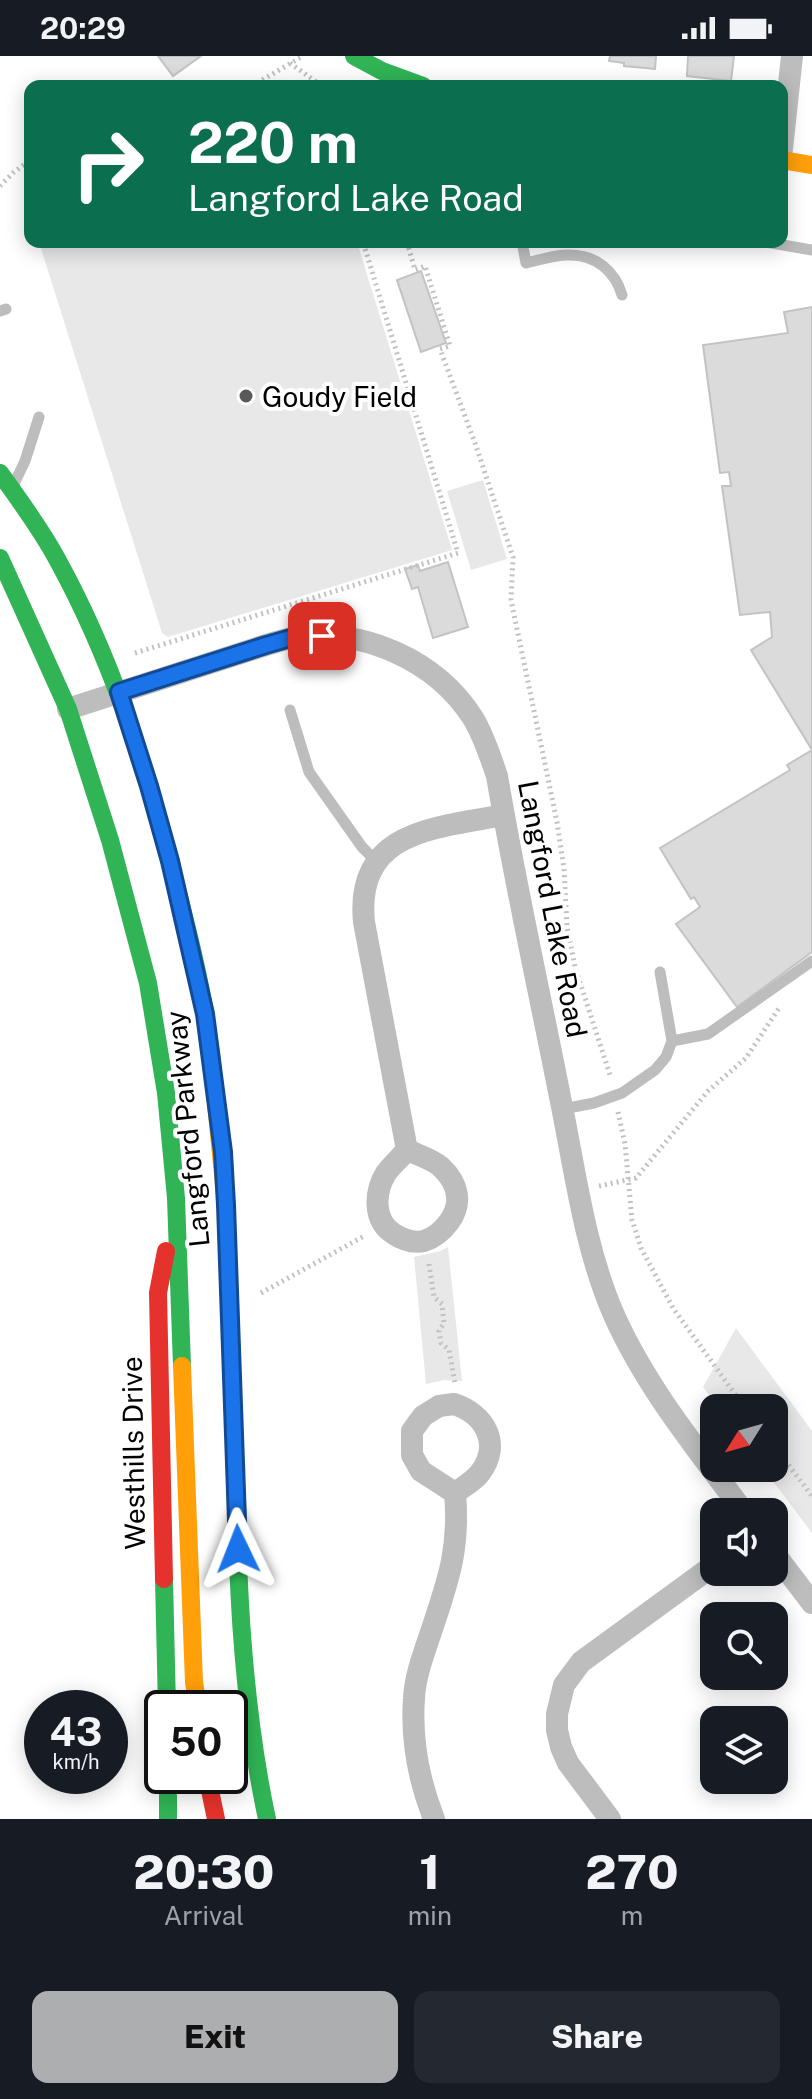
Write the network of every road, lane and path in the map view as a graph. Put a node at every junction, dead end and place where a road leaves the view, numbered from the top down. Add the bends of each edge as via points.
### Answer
1 (303, 56) edge
2 (354, 56) edge
3 (792, 56) edge
4 (290, 63) junction
5 (262, 80) edge
6 (314, 80) edge
7 (407, 80) edge
8 (788, 93) edge
9 (788, 161) edge
10 (24, 165) edge
11 (812, 165) edge
12 (0, 186) edge
13 (788, 246) edge
14 (365, 248) edge
15 (409, 248) edge
16 (523, 248) edge
17 (812, 250) edge
18 (622, 295) dead end
19 (39, 417) dead end
20 (0, 473) edge
21 (6, 489) edge
22 (0, 558) edge
23 (135, 653) dead end
24 (119, 692) junction
25 (68, 709) junction
26 (290, 710) dead end
27 (504, 815) junction
28 (377, 862) junction
29 (812, 961) edge
30 (660, 972) dead end
31 (781, 1005) dead end
32 (672, 1041) junction
33 (611, 1078) dead end
34 (563, 1109) junction
35 (618, 1115) dead end
36 (407, 1150) dead end
37 (628, 1180) junction
38 (598, 1186) dead end
39 (176, 1198) junction
40 (374, 1231) dead end
41 (431, 1277) dead end
42 (261, 1293) dead end
43 (456, 1393) dead end
44 (735, 1394) edge
45 (788, 1464) edge
46 (455, 1493) dead end
47 (812, 1496) edge
48 (734, 1498) edge
49 (788, 1571) edge
50 (700, 1575) edge
51 (812, 1603) edge
52 (167, 1690) edge
53 (195, 1690) edge
54 (168, 1794) edge
55 (211, 1794) edge
56 (168, 1819) edge
57 (216, 1819) edge
58 (267, 1819) edge
59 (434, 1819) edge
60 (610, 1819) edge

1 - 4 path
2 - 7 main road
3 - 8 street
4 - 5 path
4 - 6 path
9 - 11 main road
10 - 12 path
13 - 17 lane
14 - 23 path via 458,553
15 - 33 path via 415,270 425,266 450,346 440,349 513,557 511,600 557,822 567,927
16 - 18 lane via 526,263 570,255 606,266
19 - 21 lane via 25,461
20 - 21 main road, Langford Parkway
21 - 24 main road, Langford Parkway via 43,536 75,592
22 - 25 main road, Langford Parkway
24 - 25 street, Langford Lake Road
24 - 27 street, Langford Lake Road via 294,637 347,637 373,643 426,670 473,718 497,776
24 - 58 main road, Langford Parkway via 176,886 207,1030 226,1205 241,1641
25 - 39 main road, Langford Parkway via 148,983
26 - 28 lane via 309,772
27 - 28 street via 416,833
27 - 34 street, Langford Lake Road
28 - 36 street via 363,907
29 - 32 lane via 708,1034
30 - 32 lane
31 - 37 path via 746,1058 708,1091 636,1178
32 - 34 lane via 655,1070 622,1093
34 - 48 street, Langford Lake Road via 586,1226 613,1312 661,1399
35 - 37 path
37 - 38 path
37 - 44 path via 641,1248 673,1308
39 - 52 main road, Westhills Drive via 158,1293
39 - 53 main road, Langford Parkway
40 - 42 path
41 - 43 path via 434,1297 442,1304 444,1323 439,1331 449,1350
45 - 47 path
46 - 59 street via 453,1561 414,1696 416,1755
49 - 51 street
50 - 60 street via 581,1662 564,1685 557,1714 561,1747
54 - 56 main road
55 - 57 main road

